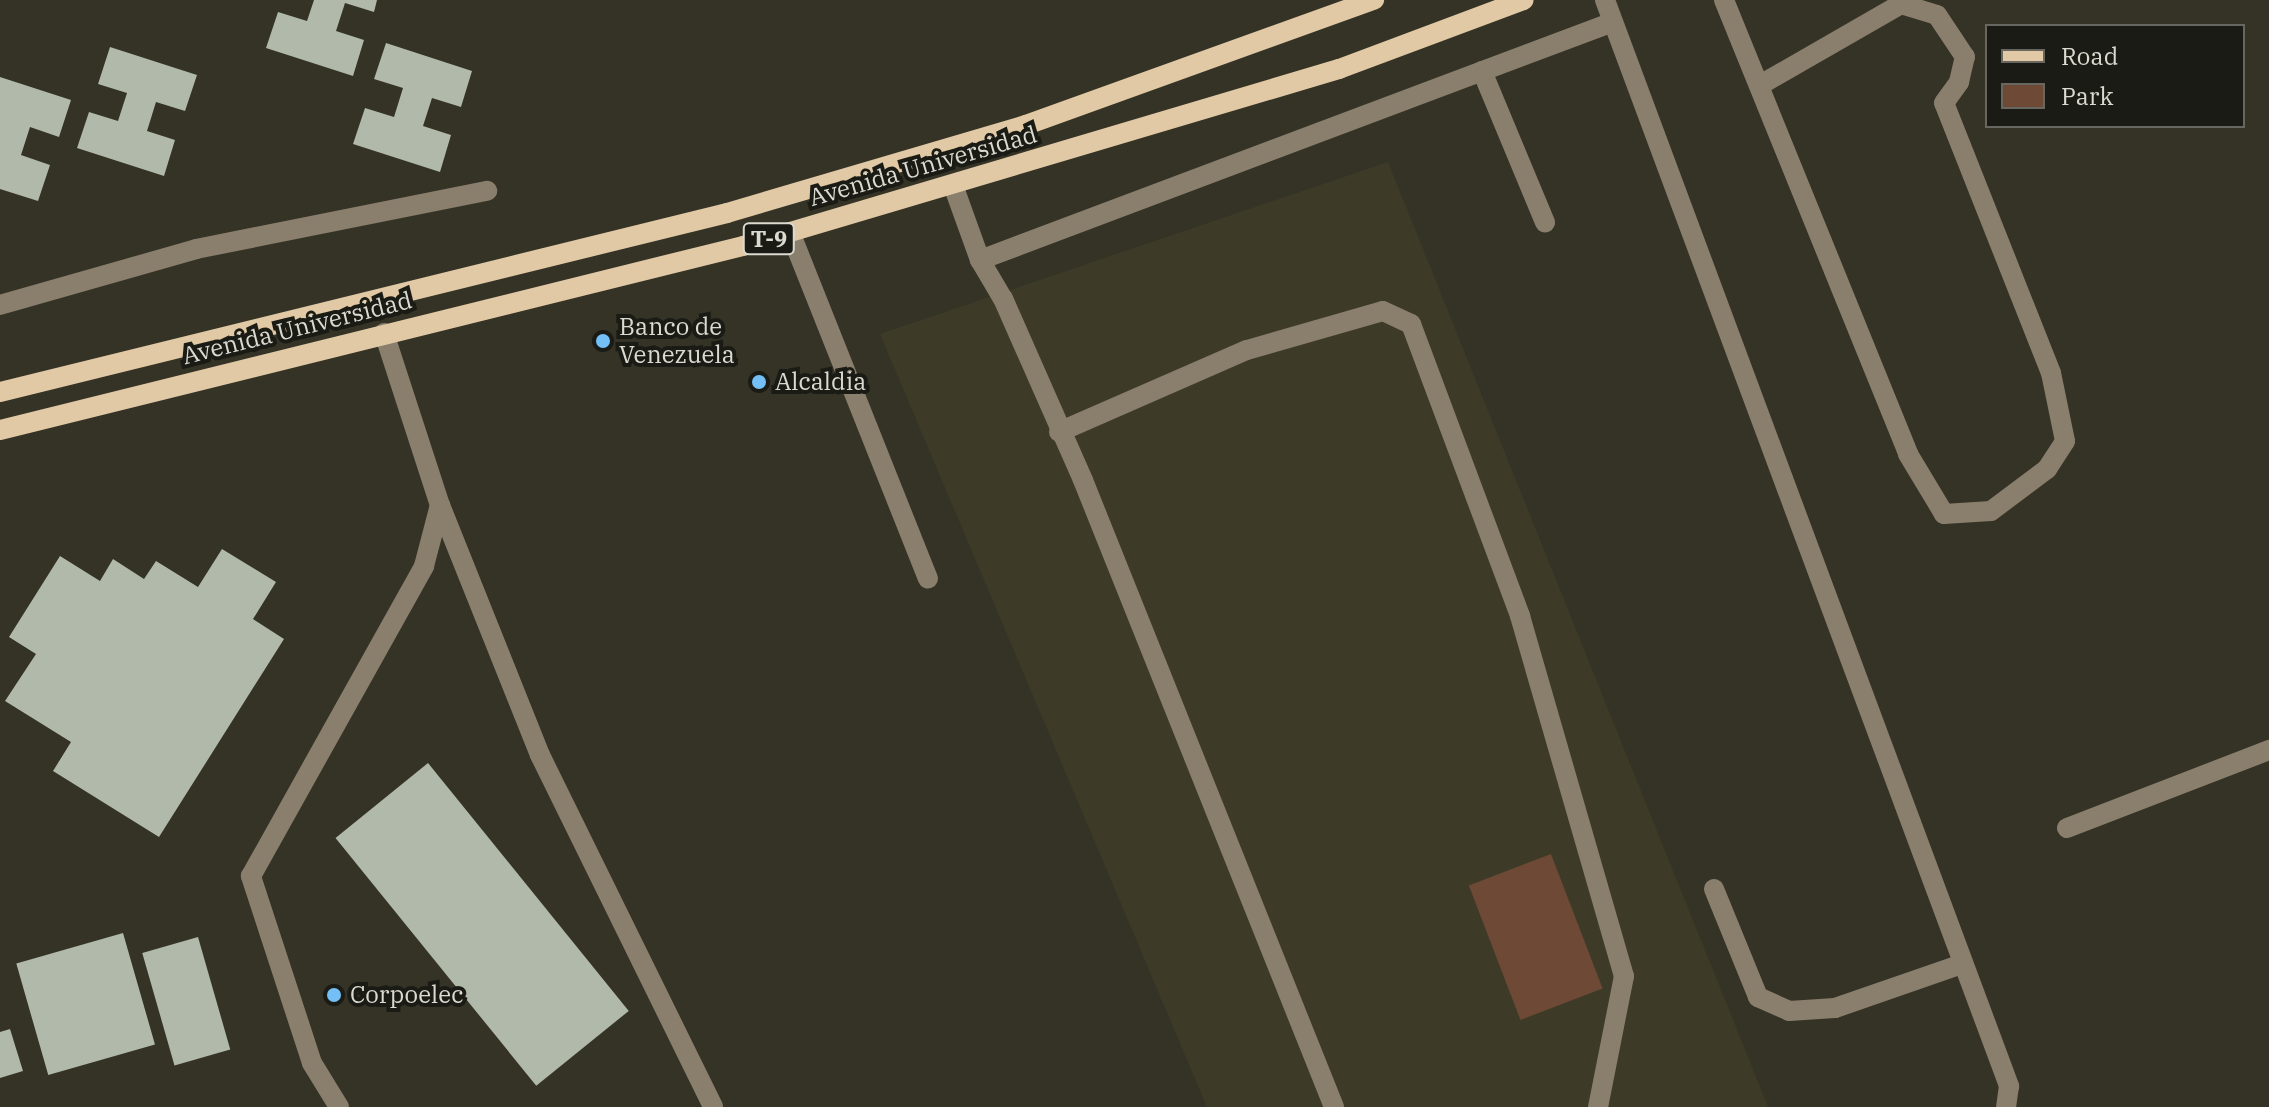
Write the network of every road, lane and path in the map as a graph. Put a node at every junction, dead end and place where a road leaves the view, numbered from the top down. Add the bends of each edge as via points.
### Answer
1 (1374, 0) edge
2 (1524, 0) edge
3 (1605, 0) edge
4 (1724, 0) edge
5 (1613, 22) junction
6 (1482, 71) junction
7 (1762, 84) junction
8 (953, 185) junction
9 (487, 191) dead end
10 (1545, 222) dead end
11 (790, 232) junction
12 (980, 260) junction
13 (0, 305) edge
14 (384, 333) junction
15 (0, 392) edge
16 (0, 430) edge
17 (1059, 432) junction
18 (440, 505) junction
19 (928, 578) dead end
20 (2269, 750) edge
21 (2067, 828) dead end
22 (1714, 889) dead end
23 (1962, 964) junction
24 (339, 1107) edge
25 (713, 1107) edge
26 (1334, 1107) edge
27 (1598, 1107) edge
28 (2006, 1107) edge

1 - 15 main road, Avenida Universidad / T-9 via 1026,125 727,213 208,345
2 - 8 main road, Avenida Universidad / T-9 via 1339,69
3 - 5 street
4 - 7 street
5 - 6 street
5 - 23 street
6 - 10 street
6 - 12 street
7 - 7 street via 1801,199 1908,454 1944,514 1991,511 2047,469 2065,441 2051,373 1944,103 1959,82 1965,57 1937,15 1901,4
8 - 11 main road, Avenida Universidad / T-9
8 - 12 street
9 - 13 street via 196,249
11 - 14 main road, Avenida Universidad / T-9
11 - 19 street
12 - 17 street via 1003,299
14 - 16 main road, Avenida Universidad / T-9
14 - 18 street
17 - 26 street via 1083,480
17 - 27 street via 1247,350 1383,311 1411,324 1520,616 1624,976
18 - 24 street via 424,566 251,876 312,1063
18 - 25 street via 540,755
20 - 21 street
22 - 23 street via 1758,997 1789,1011 1835,1008
23 - 28 street via 2009,1086

